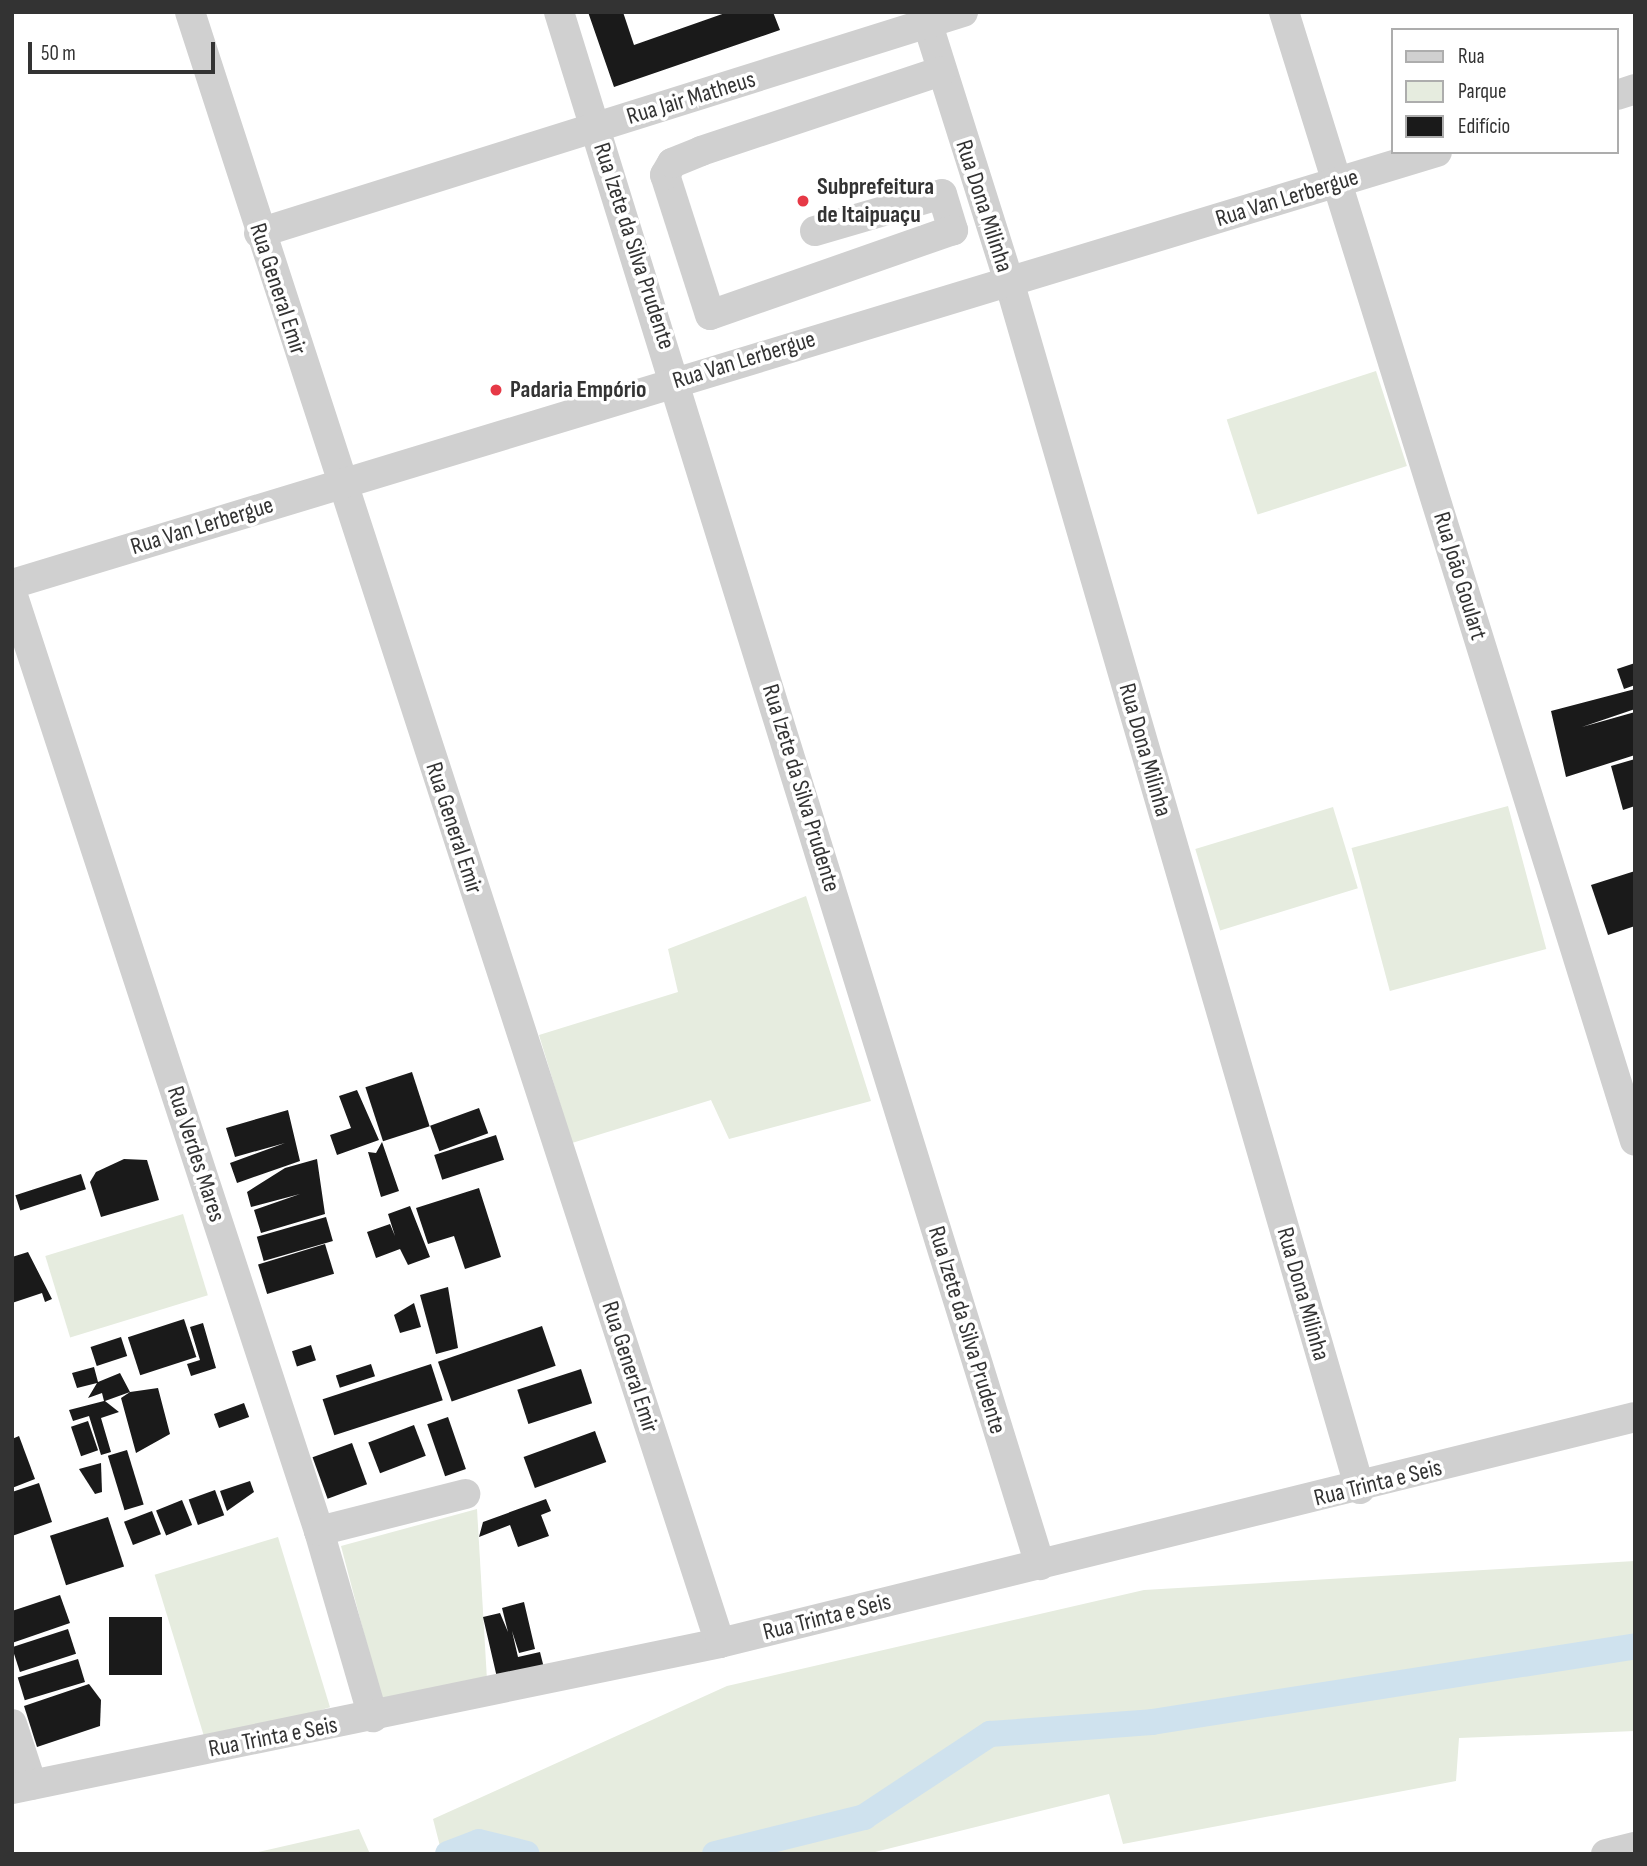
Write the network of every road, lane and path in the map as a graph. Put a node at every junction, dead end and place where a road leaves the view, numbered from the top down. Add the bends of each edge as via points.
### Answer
1 (190, 12) edge
2 (559, 12) edge
3 (963, 12) edge
4 (1284, 12) edge
5 (925, 18) edge
6 (941, 71) junction
7 (596, 126) junction
8 (1431, 154) edge
9 (1338, 184) junction
10 (815, 231) dead end
11 (259, 233) junction
12 (1009, 281) junction
13 (677, 380) junction
14 (341, 482) junction
15 (12, 584) edge
16 (12, 593) edge
17 (1635, 1141) edge
18 (1635, 1417) edge
19 (1360, 1489) junction
20 (465, 1494) dead end
21 (319, 1531) junction
22 (1040, 1565) junction
23 (720, 1643) junction
24 (373, 1717) junction
25 (12, 1724) edge
26 (22, 1787) edge
27 (1635, 1847) edge
28 (1606, 1854) edge

1 - 11 street, Rua General Emir
2 - 7 street, Rua Izete da Silva Prudente
3 - 5 street, Rua Jair Matheus
4 - 9 street, Rua João Goulart
5 - 6 street, Rua Dona Milinha
5 - 7 street, Rua Jair Matheus
6 - 10 street via 701,151 672,163 665,175 710,315 953,230 942,194
6 - 12 street, Rua Dona Milinha
7 - 11 street, Rua Jair Matheus
7 - 13 street, Rua Izete da Silva Prudente
8 - 9 street, Rua Van Lerbergue
9 - 12 street, Rua Van Lerbergue
9 - 17 street, Rua João Goulart
11 - 14 street, Rua General Emir
12 - 13 street, Rua Van Lerbergue
12 - 19 street, Rua Dona Milinha
13 - 14 street, Rua Van Lerbergue
13 - 22 street, Rua Izete da Silva Prudente
14 - 15 street, Rua Van Lerbergue
14 - 23 street, Rua General Emir
16 - 21 street, Rua Verdes Mares
18 - 19 street, Rua Trinta e Seis
19 - 22 street, Rua Trinta e Seis
20 - 21 street
21 - 24 street, Rua Verdes Mares
22 - 23 street, Rua Trinta e Seis
23 - 24 street, Rua Trinta e Seis
24 - 26 street, Rua Trinta e Seis
25 - 26 street
27 - 28 street

